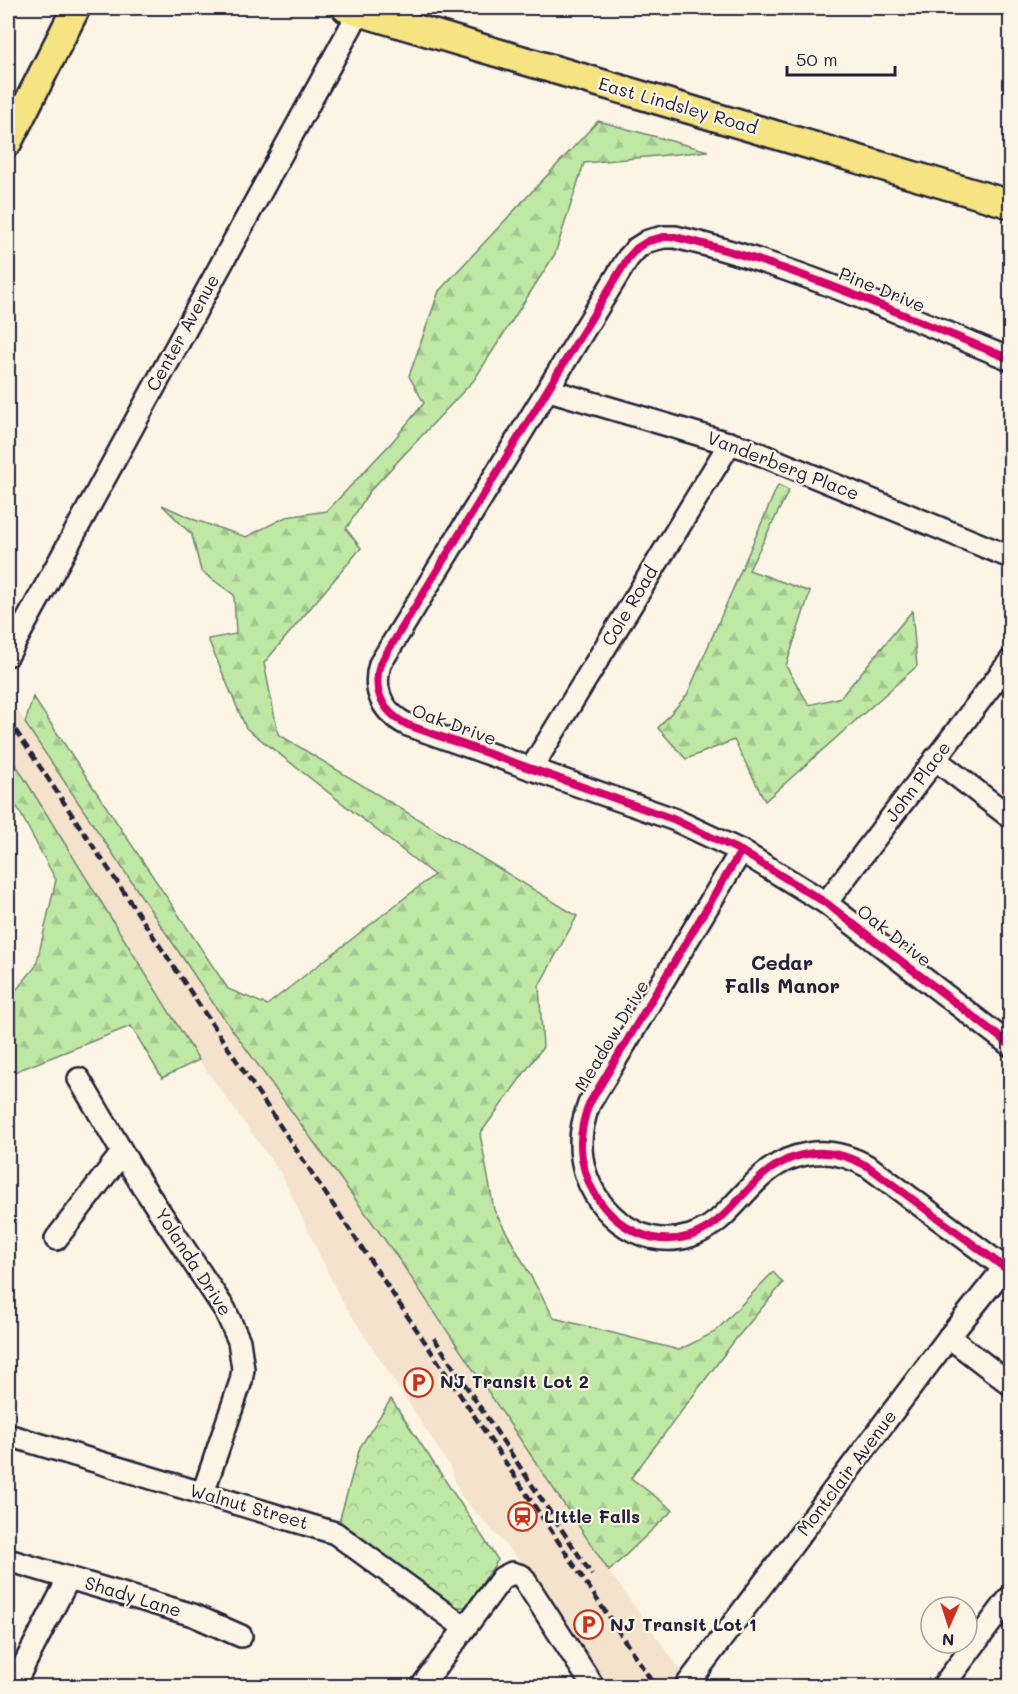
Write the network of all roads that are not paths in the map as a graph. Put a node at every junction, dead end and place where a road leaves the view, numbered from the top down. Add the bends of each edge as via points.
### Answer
1 (76, 8) edge
2 (352, 10) edge
3 (10, 129) edge
4 (1011, 204) edge
5 (741, 255) joint
6 (1011, 359) edge
7 (549, 390) junction
8 (730, 443) junction
9 (1011, 557) edge
10 (8, 655) edge
11 (1011, 661) edge
12 (935, 759) junction
13 (531, 769) junction
14 (1011, 817) edge
15 (741, 851) junction
16 (826, 903) junction
17 (1011, 1045) edge
18 (79, 1080) dead end
19 (122, 1153) junction
20 (56, 1239) dead end
21 (1008, 1265) edge
22 (949, 1337) junction
23 (1011, 1384) edge
24 (8, 1435) edge
25 (203, 1494) junction
26 (8, 1560) edge
27 (69, 1578) junction
28 (1011, 1597) edge
29 (465, 1628) junction
30 (241, 1636) dead end
31 (13, 1686) edge
32 (422, 1686) edge
33 (593, 1686) edge
34 (686, 1686) edge
35 (943, 1686) edge

1 - 3 main road
2 - 4 main road, East Lindsley Road
2 - 10 street, Center Avenue
5 - 6 street, Pine Drive via 830,285
5 - 7 street, Oak Drive via 675,237 642,244 628,258
7 - 8 street, Vanderberg Place
7 - 13 street, Oak Drive via 380,664 376,682 385,709 399,721
8 - 9 street, Vanderberg Place
8 - 13 street, Cole Road
11 - 12 street, John Place
12 - 14 street
12 - 16 street, John Place
13 - 15 street, Oak Drive via 673,819
15 - 16 street, Oak Drive
15 - 21 street, Meadow Drive via 589,1104 580,1146 585,1174 599,1201 632,1230 654,1239 678,1239 716,1222 775,1165 800,1155 837,1154 869,1167
16 - 17 street, Oak Drive
18 - 19 street, Yolanda Drive
19 - 20 street
19 - 25 street, Yolanda Drive via 220,1301 238,1341 241,1381
21 - 22 street, Montclair Avenue
22 - 23 street
22 - 34 street, Montclair Avenue
24 - 25 street, Walnut Street
25 - 29 street, Walnut Street via 335,1533
26 - 27 street
27 - 30 street, Shady Lane via 193,1615
27 - 31 street, Shady Lane
28 - 35 street
29 - 32 street
29 - 33 street via 501,1578 512,1573 522,1576

